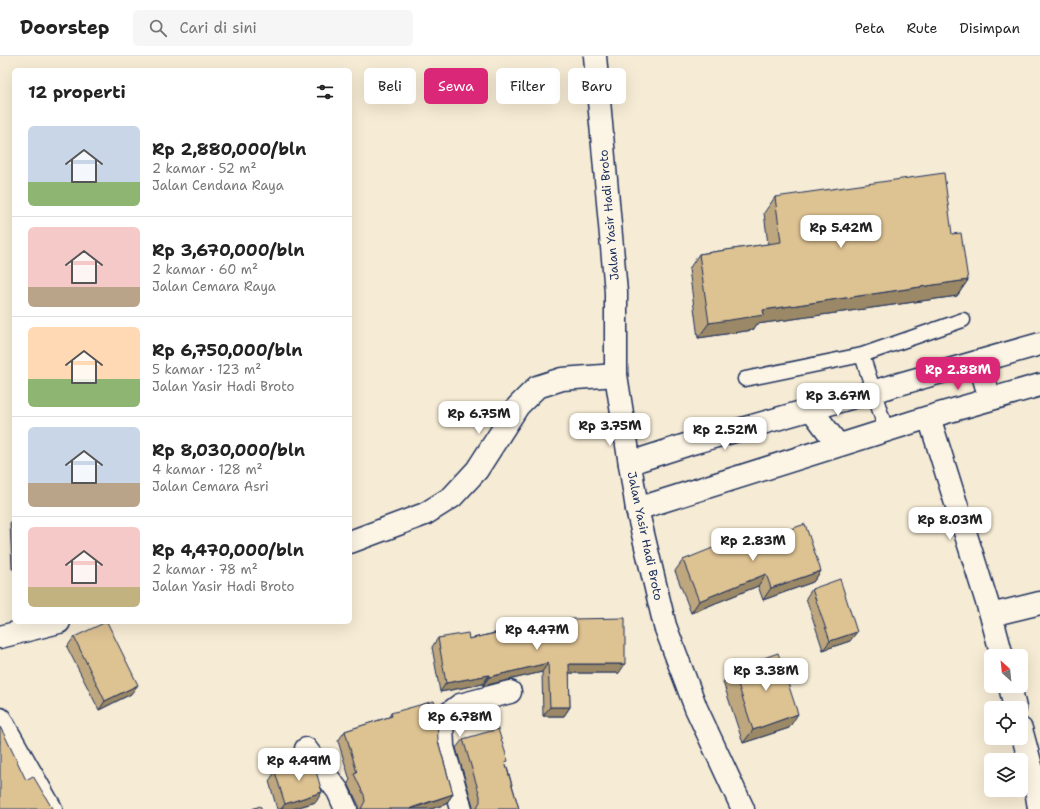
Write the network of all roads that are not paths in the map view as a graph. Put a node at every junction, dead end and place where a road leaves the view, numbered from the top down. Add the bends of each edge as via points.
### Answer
1 (595, 56) edge
2 (963, 320) dead end
3 (1040, 344) edge
4 (862, 355) junction
5 (979, 361) junction
6 (616, 375) junction
7 (745, 379) dead end
8 (1040, 384) edge
9 (874, 392) junction
10 (990, 399) junction
11 (812, 409) junction
12 (929, 417) junction
13 (886, 430) junction
14 (838, 445) junction
15 (630, 462) junction
16 (637, 509) junction
17 (352, 541) edge
18 (1040, 603) edge
19 (991, 615) junction
20 (51, 624) edge
21 (0, 637) edge
22 (1000, 649) edge
23 (510, 692) dead end
24 (0, 719) edge
25 (1026, 745) edge
26 (306, 750) dead end
27 (1037, 776) edge
28 (1039, 808) edge
29 (51, 809) edge
30 (346, 809) edge
31 (461, 809) edge
32 (743, 809) edge

1 - 6 street, Jalan Yasir Hadi Broto via 616,292
2 - 4 lane
3 - 5 street
4 - 7 lane
4 - 9 lane
5 - 9 street
5 - 10 street
6 - 15 street, Jalan Yasir Hadi Broto
6 - 17 street via 562,379 538,387 518,406 477,470 452,497 425,514
8 - 10 street
9 - 11 street
9 - 13 lane
10 - 12 street
11 - 14 street
11 - 15 street
12 - 13 street
12 - 19 street
13 - 14 street
14 - 16 street
15 - 16 street, Jalan Yasir Hadi Broto
16 - 32 street, Jalan Yasir Hadi Broto via 665,626 696,708
18 - 19 street
19 - 22 street
20 - 21 street
23 - 31 street via 460,705 448,714 442,724 444,747
24 - 29 street
25 - 27 street
26 - 30 street via 338,791
27 - 28 street

